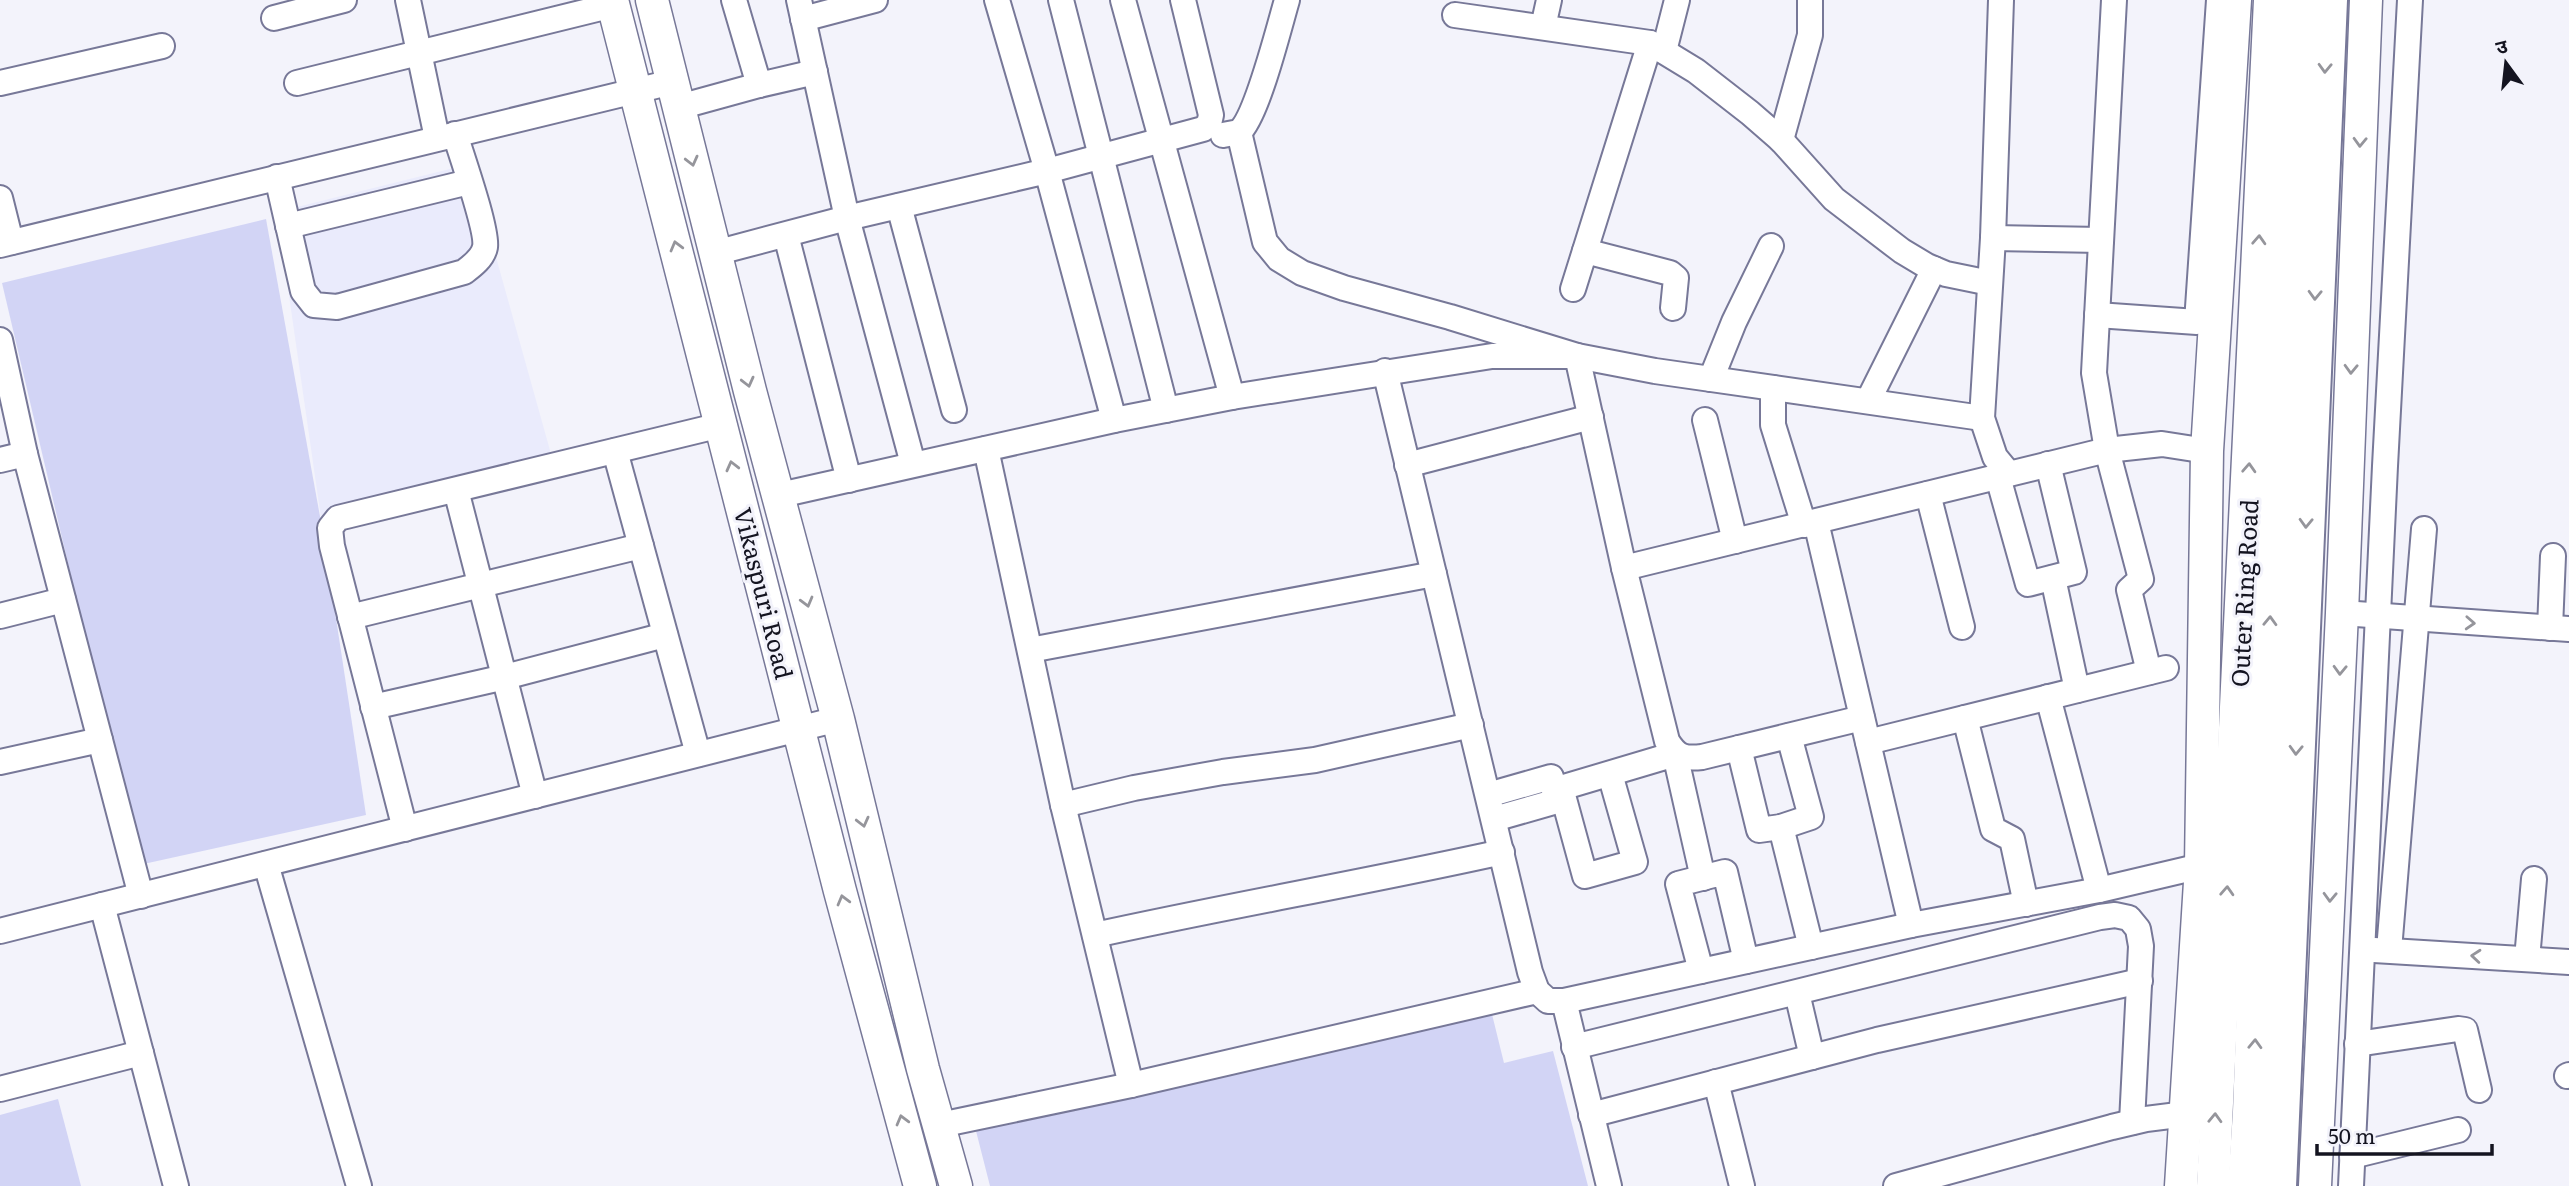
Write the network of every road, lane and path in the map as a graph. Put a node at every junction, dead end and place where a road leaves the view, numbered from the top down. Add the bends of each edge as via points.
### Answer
1 (344, 0) edge
2 (408, 0) edge
3 (652, 0) edge
4 (734, 0) edge
5 (874, 0) edge
6 (997, 0) edge
7 (1061, 0) edge
8 (1123, 0) edge
9 (1183, 0) edge
10 (1287, 0) edge
11 (1549, 0) edge
12 (1677, 0) edge
13 (1810, 0) edge
14 (2001, 0) edge
15 (2114, 0) edge
16 (2219, 0) edge
17 (2235, 0) edge
18 (2270, 0) edge
19 (2293, 0) edge
20 (2328, 0) edge
21 (2360, 0) edge
22 (2410, 0) edge
23 (613, 2) edge
24 (801, 9) edge
25 (1455, 15) dead end
26 (274, 18) dead end
27 (1543, 27) junction
28 (162, 46) dead end
29 (1657, 47) junction
30 (419, 51) junction
31 (815, 72) junction
32 (0, 83) edge
33 (296, 83) dead end
34 (759, 85) junction
35 (635, 90) junction
36 (676, 94) junction
37 (1203, 129) junction
38 (1239, 132) junction
39 (446, 136) junction
40 (1160, 140) junction
41 (1781, 140) junction
42 (1101, 157) junction
43 (1047, 171) junction
44 (277, 177) junction
45 (469, 182) junction
46 (0, 198) edge
47 (899, 206) junction
48 (847, 218) junction
49 (288, 226) junction
50 (786, 235) junction
51 (1993, 238) junction
52 (2101, 240) junction
53 (5, 243) edge
54 (1771, 246) dead end
55 (1585, 251) junction
56 (715, 253) junction
57 (1934, 269) junction
58 (1990, 283) junction
59 (1573, 289) dead end
60 (1673, 308) dead end
61 (2097, 315) junction
62 (0, 340) edge
63 (1577, 356) junction
64 (1385, 371) junction
65 (1711, 379) junction
66 (1773, 388) junction
67 (1232, 397) junction
68 (1868, 401) junction
69 (954, 410) dead end
70 (1166, 410) junction
71 (1591, 417) junction
72 (1982, 418) junction
73 (1115, 420) junction
74 (1705, 420) dead end
75 (721, 425) junction
76 (986, 449) junction
77 (2107, 450) junction
78 (615, 451) junction
79 (2207, 451) junction
80 (24, 454) junction
81 (0, 460) edge
82 (913, 464) junction
83 (2048, 464) junction
84 (1408, 465) junction
85 (2003, 475) junction
86 (849, 480) junction
87 (456, 490) junction
88 (1928, 494) junction
89 (780, 495) junction
90 (1810, 523) junction
91 (2424, 529) dead end
92 (1735, 541) junction
93 (641, 546) junction
94 (2553, 556) dead end
95 (1624, 568) junction
96 (1434, 574) junction
97 (2053, 578) junction
98 (481, 586) junction
99 (63, 600) junction
100 (2342, 613) junction
101 (2378, 614) junction
102 (0, 616) edge
103 (350, 617) junction
104 (2416, 620) junction
105 (1962, 627) dead end
106 (2559, 628) edge
107 (665, 635) junction
108 (1030, 650) junction
109 (505, 677) junction
110 (2077, 690) junction
111 (2048, 697) junction
112 (373, 707) junction
113 (1861, 718) junction
114 (1965, 718) junction
115 (838, 719) junction
116 (1471, 725) junction
117 (799, 729) junction
118 (1789, 736) junction
119 (100, 740) junction
120 (1868, 742) junction
121 (1739, 748) junction
122 (698, 754) junction
123 (1675, 754) junction
124 (0, 762) edge
125 (1610, 774) junction
126 (1558, 789) junction
127 (1488, 795) junction
128 (535, 796) junction
129 (1063, 806) junction
130 (1494, 819) junction
131 (1781, 827) junction
132 (405, 829) junction
133 (1502, 852) junction
134 (266, 864) junction
135 (2201, 866) junction
136 (1703, 878) junction
137 (2534, 879) dead end
138 (2099, 890) junction
139 (141, 896) junction
140 (2026, 904) junction
141 (102, 905) junction
142 (1911, 925) junction
143 (0, 931) edge
144 (1096, 935) junction
145 (1811, 947) junction
146 (2389, 950) junction
147 (2361, 951) junction
148 (2527, 960) junction
149 (1746, 961) junction
150 (2569, 962) edge
151 (1701, 971) junction
152 (2140, 981) junction
153 (1537, 991) junction
154 (1797, 993) junction
155 (1564, 1001) junction
156 (2357, 1044) junction
157 (1574, 1046) junction
158 (141, 1053) junction
159 (1812, 1057) junction
160 (1717, 1082) junction
161 (1131, 1085) junction
162 (0, 1089) edge
163 (2479, 1090) dead end
164 (2186, 1114) junction
165 (1591, 1115) junction
166 (2132, 1122) junction
167 (940, 1125) junction
168 (2458, 1130) dead end
169 (2352, 1156) junction
170 (176, 1186) edge
171 (359, 1186) edge
172 (920, 1186) edge
173 (956, 1186) edge
174 (1609, 1186) edge
175 (1742, 1186) edge
176 (1896, 1186) edge
177 (2181, 1186) edge
178 (2213, 1186) edge
179 (2247, 1186) edge
180 (2277, 1186) edge
181 (2315, 1186) edge
182 (2351, 1186) edge

1 - 26 street
2 - 30 street
3 - 36 street, Vikaspuri Road
4 - 34 street
5 - 24 street
6 - 43 street
7 - 42 street
8 - 40 street
9 - 37 street via 1210,115
10 - 38 street via 1249,118
11 - 27 street
12 - 29 street
13 - 41 street via 1810,35
14 - 51 street
15 - 52 street
16 - 61 street via 2197,322
17 - 79 street
178 -> 18 street, Outer Ring Road
179 -> 19 main road, Outer Ring Road
20 -> 180 main road
21 -> 100 street
22 - 101 street
23 - 30 street
23 - 35 street, Vikaspuri Road
24 - 31 street
25 - 27 street
27 - 29 street
28 - 32 street
29 - 41 street via 1712,83
29 - 55 street
30 - 33 street
30 - 39 street
31 - 34 street
31 - 48 street
34 - 36 street
35 - 36 street
35 - 39 street
75 -> 35 street, Vikaspuri Road
36 -> 56 street, Vikaspuri Road
37 - 38 street via 1223,135
37 - 40 street
38 - 63 street via 1265,242 1279,259 1344,288
39 - 44 street
39 - 45 street
40 - 42 street
40 - 67 street
41 - 57 street via 1834,199 1902,251
42 - 43 street
42 - 70 street
43 - 47 street
43 - 73 street
44 - 49 street
44 - 53 street
45 - 49 street
45 - 49 street via 485,247 477,262 464,272 337,307 314,304 303,291
46 - 53 street
47 - 48 street
47 - 69 street
48 - 50 street
48 - 82 street
50 - 56 street
50 - 86 street
51 - 52 street
51 - 58 street
52 - 61 street
54 - 65 street
55 - 59 street
55 - 60 street via 1670,273 1676,278
56 -> 89 street, Vikaspuri Road
57 - 58 street
57 - 68 street
58 - 72 street
61 - 77 street via 2094,373
62 - 80 street
63 - 64 street via 1492,356
63 - 65 street
63 - 71 street
64 - 67 street
64 - 84 street
65 - 66 street
66 - 68 street
66 - 90 street via 1773,425
67 - 70 street
68 - 72 street
70 - 73 street
71 - 84 street
71 - 95 street
72 - 85 street
73 - 76 street
74 - 92 street
75 - 78 street
117 -> 75 street, Vikaspuri Road
76 - 82 street
76 - 108 street
77 - 79 street via 2162,444
77 - 83 street
77 - 110 street via 2141,579 2129,590 2157,670
78 - 87 street
78 - 93 street
79 - 135 street
80 - 81 street
80 - 99 street
82 - 86 street
83 - 85 street
83 - 97 street via 2074,572
84 - 96 street
85 - 88 street
85 - 97 street via 2028,584
86 - 89 street
87 - 98 street
87 - 103 street via 338,518 330,528 332,547
88 - 90 street
88 - 105 street
89 -> 115 street, Vikaspuri Road
90 - 92 street
90 - 113 street
91 - 104 street
92 - 95 street
93 - 98 street
93 - 107 street
94 - 106 street
95 - 123 street via 1667,741
96 - 108 street
96 - 116 street
97 - 110 street
98 - 103 street
98 - 109 street
99 - 102 street
99 - 119 street
100 - 101 street
100 -> 181 street
101 - 104 street
101 - 147 street
103 - 112 street
104 -> 106 street
104 - 146 street
107 - 109 street
107 - 122 street
108 - 129 street
109 - 112 street
109 - 128 street
110 - 111 street
111 - 114 street
111 - 138 street
112 - 132 street
113 - 118 street
113 - 120 street
114 - 120 street
114 - 140 street via 1993,830 2012,839
115 - 117 street
115 -> 167 street, Vikaspuri Road
116 - 127 street
116 - 129 street via 1314,760 1134,788
117 - 122 street
172 -> 117 street, Vikaspuri Road
118 - 121 street
118 - 131 street via 1811,817
119 - 124 street
119 - 139 street
120 - 142 street
121 - 123 street via 1686,759
121 - 131 street via 1759,830
122 - 128 street
123 - 125 street
123 - 136 street
125 - 126 street
125 - 126 street via 1635,862 1585,876
126 - 127 street via 1551,778
126 - 130 street via 1557,801
127 - 130 street
128 - 132 street
129 - 144 street
130 - 133 street
131 - 145 street
132 - 134 street
133 - 144 street
133 - 153 street
134 - 139 street
134 - 171 street
135 - 138 street
135 - 164 street
136 - 149 street via 1725,872
136 - 151 street via 1678,884
137 - 148 street
138 - 140 street
139 - 141 street
140 - 142 street
141 - 143 street
141 - 158 street
142 - 145 street
144 - 161 street
145 - 149 street
146 - 147 street
148 -> 146 street
147 - 156 street
148 - 150 street
149 - 151 street
151 - 155 street
152 - 154 street via 2138,929 2129,918 2115,915
152 - 159 street
152 - 166 street
153 - 155 street via 1548,1001
153 - 161 street
154 - 157 street
154 - 159 street
155 - 157 street
156 - 163 street via 2465,1030
156 - 169 street
157 - 165 street
158 - 162 street
158 - 170 street
159 - 160 street
160 - 165 street
160 - 175 street
161 - 167 street
164 - 166 street
164 - 177 street
165 - 174 street
166 - 176 street
167 - 173 street, Vikaspuri Road
168 - 169 street
169 - 182 street

